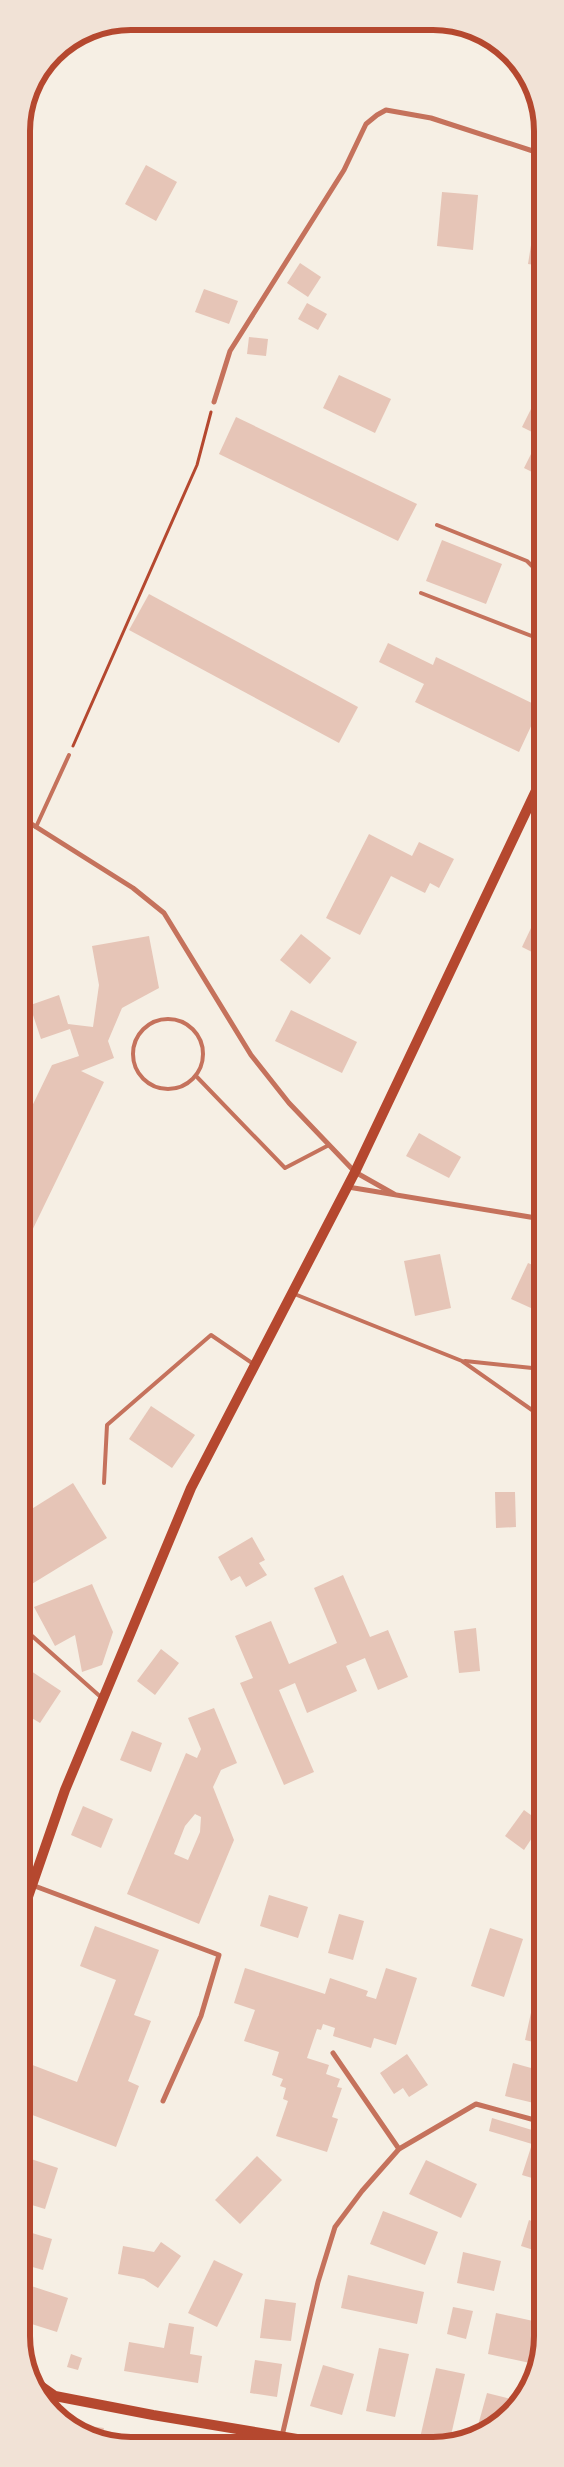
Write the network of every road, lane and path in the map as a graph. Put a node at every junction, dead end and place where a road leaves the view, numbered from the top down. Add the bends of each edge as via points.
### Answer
1 (534, 151) edge
2 (214, 402) joint
3 (437, 526) dead end
4 (534, 570) edge
5 (421, 593) dead end
6 (534, 637) edge
7 (69, 755) joint
8 (534, 795) edge
9 (30, 823) edge
10 (36, 827) junction
11 (196, 1076) junction
12 (329, 1145) junction
13 (355, 1172) junction
14 (347, 1187) junction
15 (394, 1194) junction
16 (534, 1218) edge
17 (292, 1293) junction
18 (462, 1361) junction
19 (255, 1365) junction
20 (534, 1368) edge
21 (534, 1411) edge
22 (104, 1483) dead end
23 (30, 1634) edge
24 (103, 1699) junction
25 (32, 1885) junction
26 (30, 1891) edge
27 (334, 2053) dead end
28 (163, 2101) dead end
29 (534, 2120) edge
30 (399, 2149) junction
31 (45, 2389) edge
32 (49, 2395) edge
33 (55, 2396) junction
34 (56, 2404) edge
35 (282, 2436) junction
36 (287, 2437) edge

1 - 2 street via 431,118 386,110 377,114 366,124 344,170 230,351
2 - 7 path via 197,465
3 - 4 lane via 527,561
5 - 6 lane
7 - 10 lane
8 - 13 main road
9 - 10 street
10 - 12 street via 133,888 164,913 251,1055 289,1103
11 - 11 lane via 204,1054 197,1033 189,1025 167,1018 151,1024 138,1035 134,1052 136,1069 143,1079 164,1089 187,1084
11 - 12 lane via 285,1168
12 - 13 street
13 - 14 main road
13 - 15 street
14 - 15 street
14 - 17 main road
15 - 16 street
17 - 18 lane
17 - 19 main road
18 - 20 lane
18 - 21 lane
19 - 22 lane via 211,1335 106,1425
19 - 24 main road via 191,1488
23 - 24 lane
24 - 25 main road via 65,1790
25 - 26 main road
25 - 28 street via 219,1955 201,2016
27 - 30 street
29 - 30 street via 476,2104
30 - 35 street via 335,2228 318,2282
31 - 33 main road
32 - 33 lane
33 - 34 lane
33 - 35 main road
35 - 36 main road

